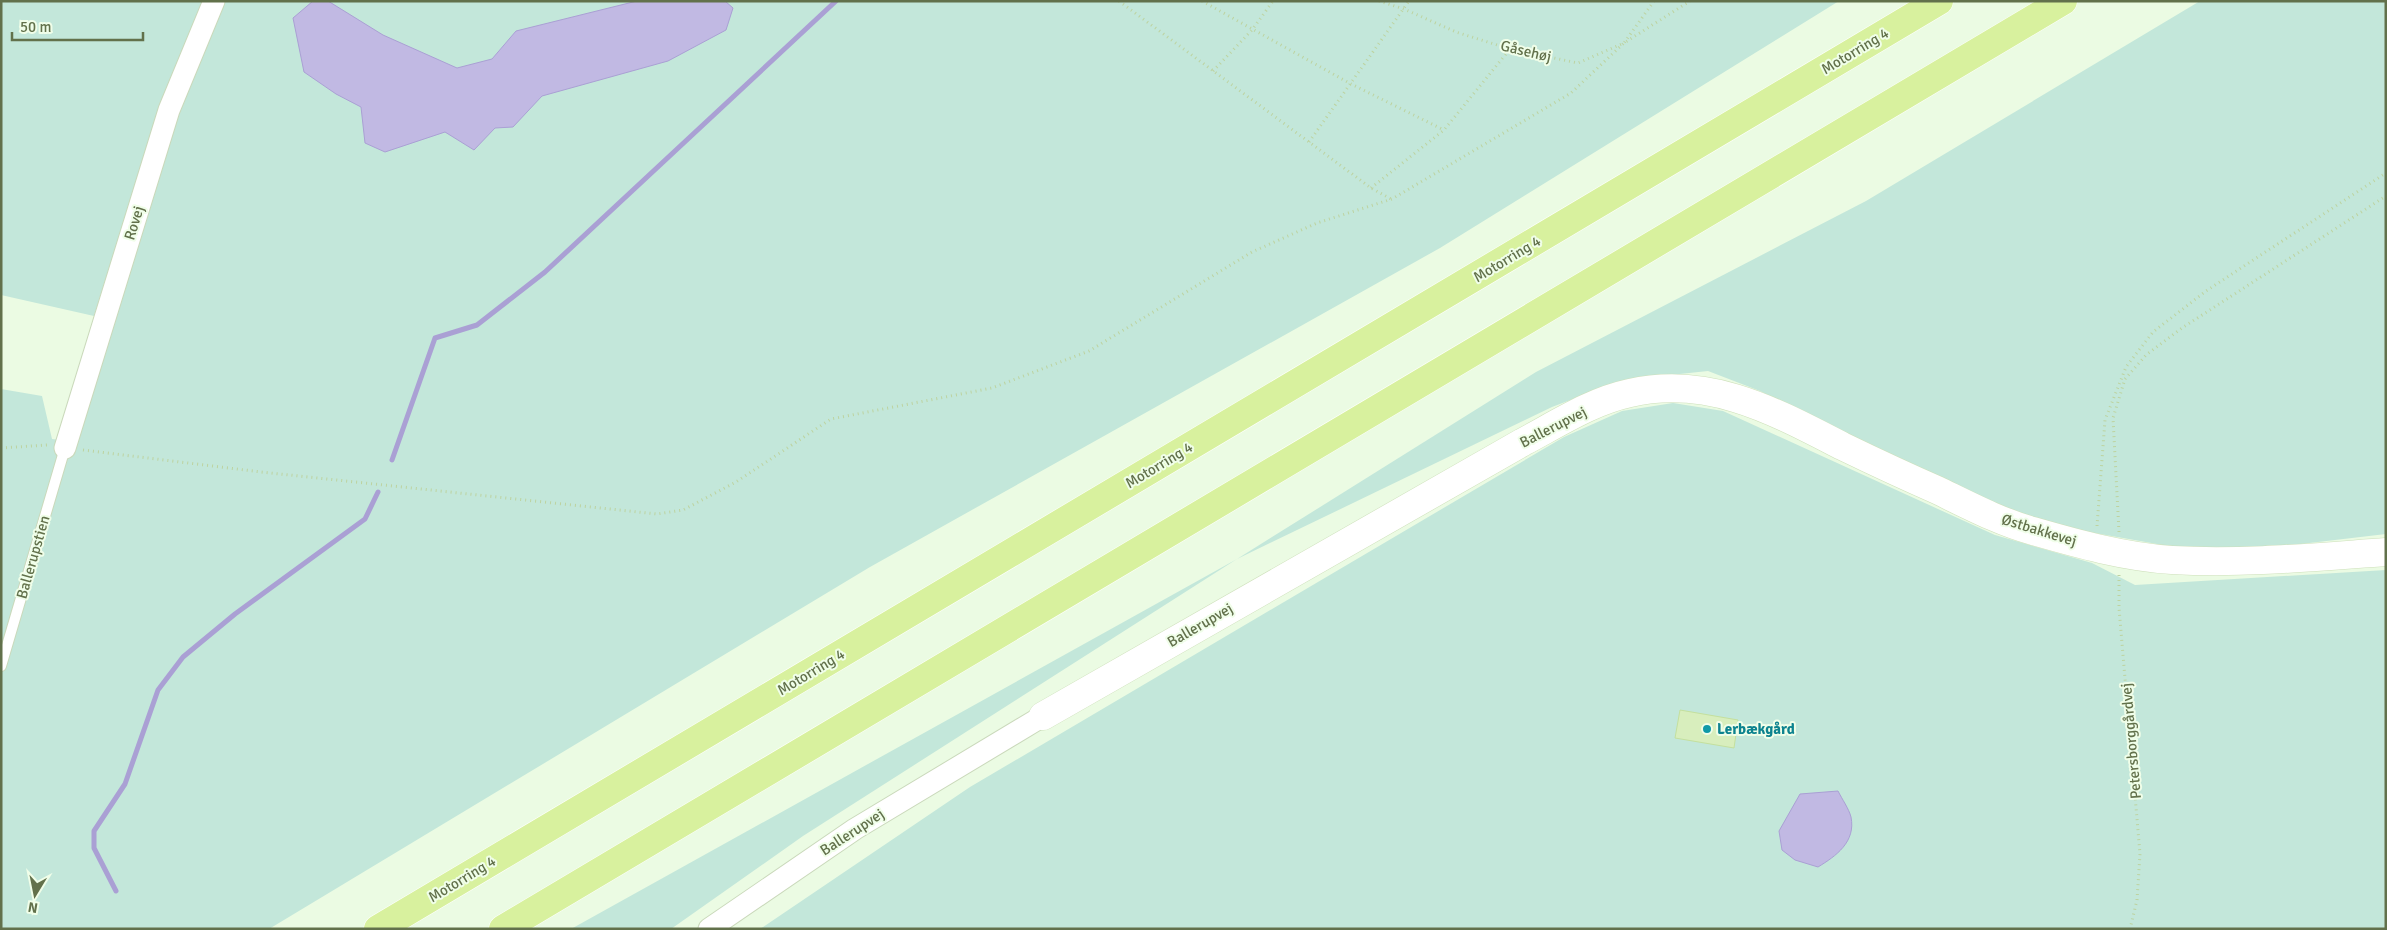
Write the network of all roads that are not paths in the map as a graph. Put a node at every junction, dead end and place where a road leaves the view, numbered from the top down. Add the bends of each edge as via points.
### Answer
1 (214, 1) edge
2 (1939, 1) edge
3 (2063, 1) edge
4 (1717, 392) joint
5 (64, 448) joint
6 (2386, 552) edge
7 (1, 666) edge
8 (1043, 716) joint
9 (378, 929) edge
10 (504, 929) edge
11 (709, 929) edge

1 - 5 street, Rovej via 169,110
2 - 9 highway, Motorring 4
3 - 10 highway
4 - 6 street, Østbakkevej via 1795,421 1988,515 2031,531 2170,560 2224,562
4 - 8 street, Ballerupvej via 1656,388 1604,400 1506,452
5 - 7 lane, Ballerupstien
8 - 11 street, Ballerupvej via 855,829

